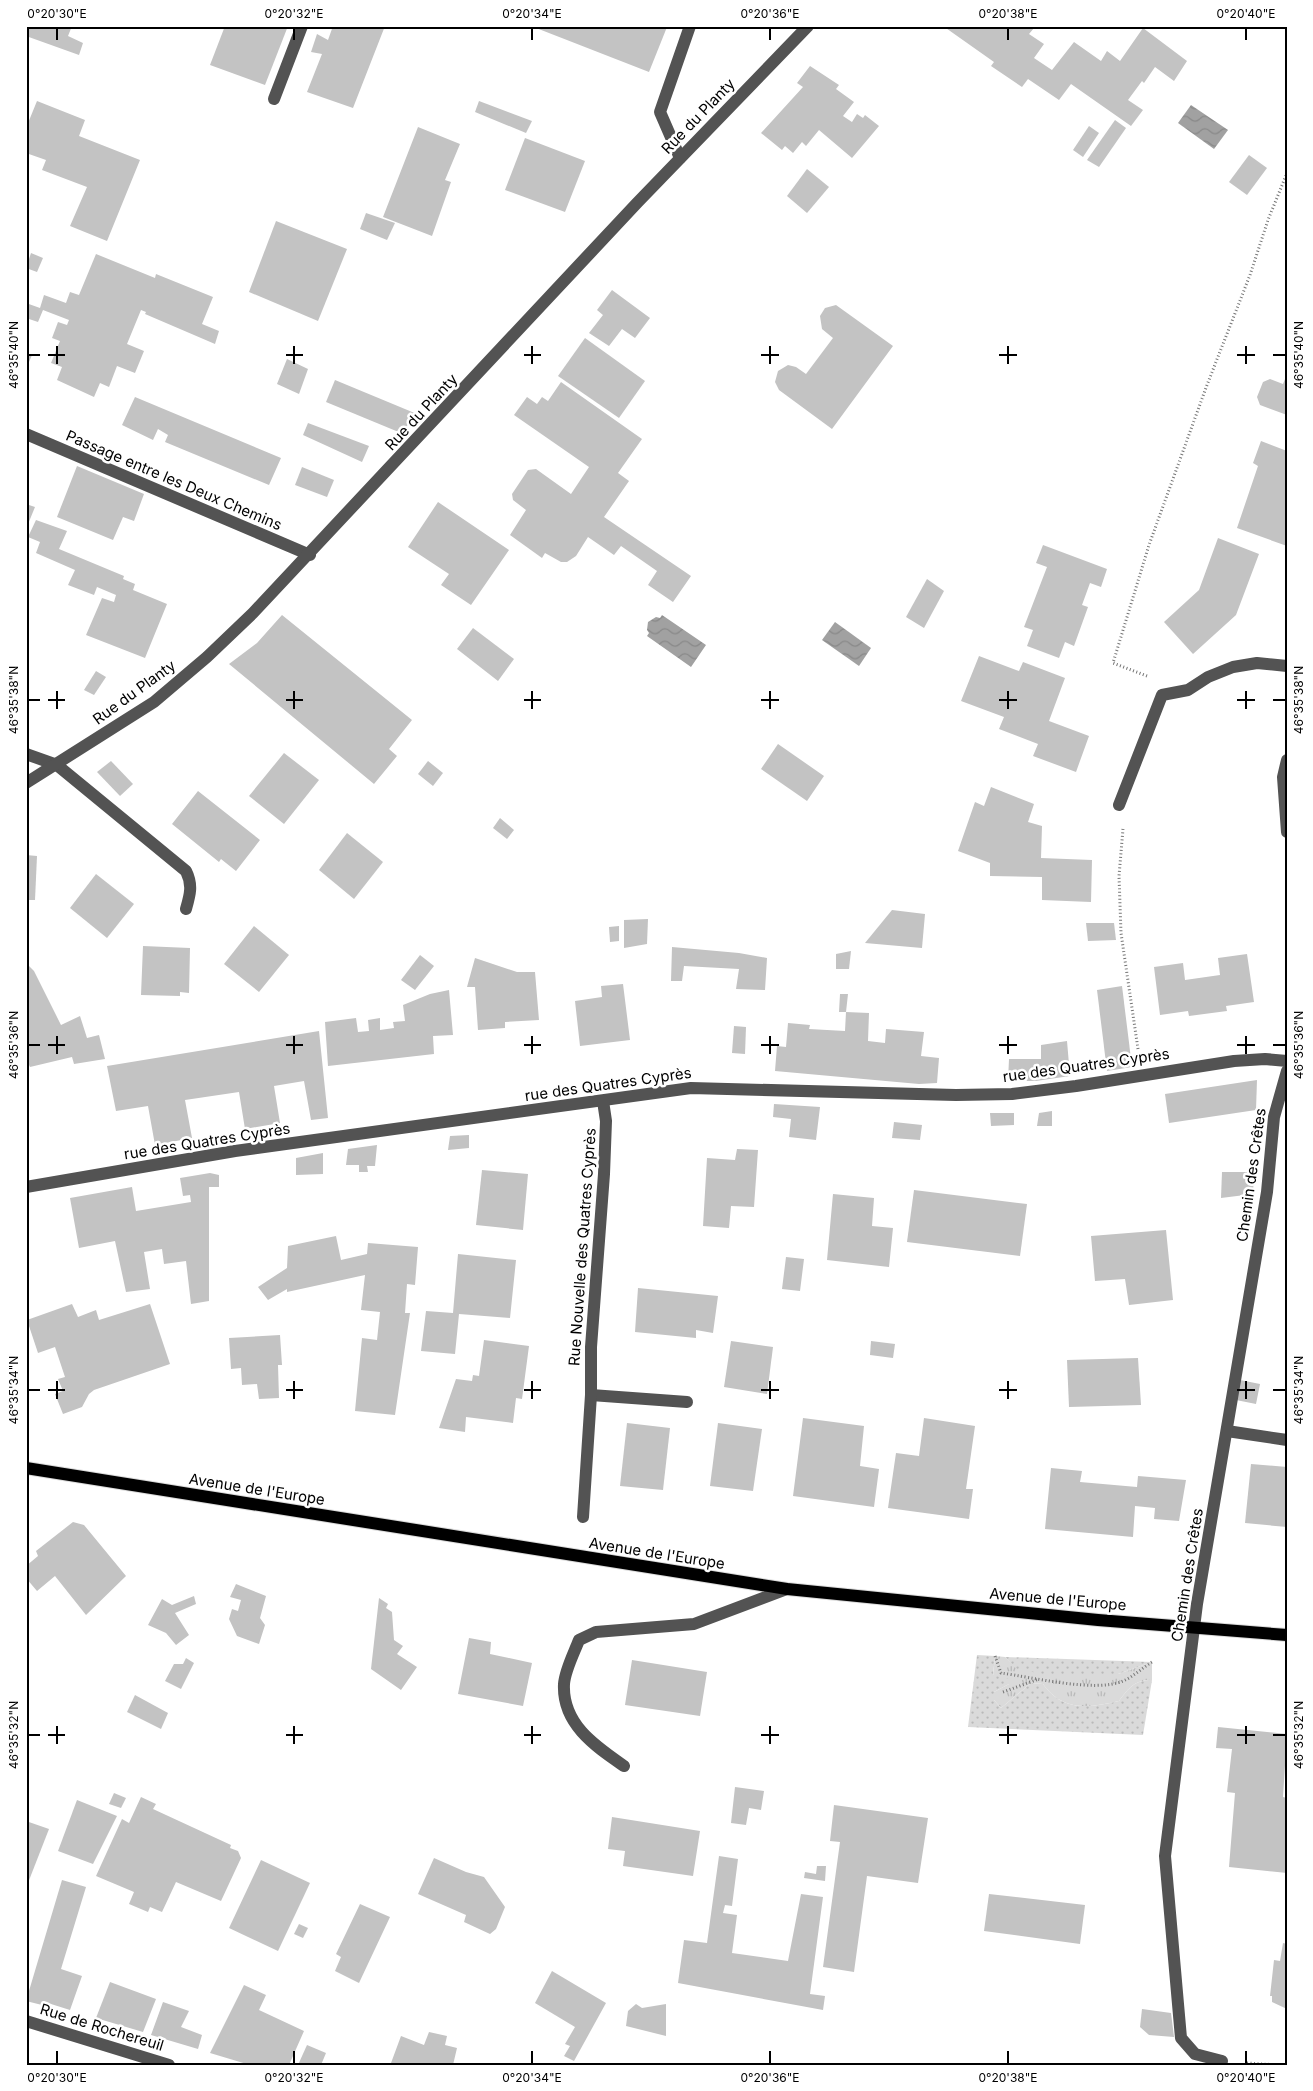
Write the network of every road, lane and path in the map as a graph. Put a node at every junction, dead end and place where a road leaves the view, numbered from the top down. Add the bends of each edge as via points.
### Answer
1 (302, 26) edge
2 (690, 26) edge
3 (808, 26) edge
4 (274, 99) dead end
5 (680, 158) junction
6 (1287, 173) edge
7 (26, 434) edge
8 (310, 555) junction
9 (1287, 666) edge
10 (1162, 695) junction
11 (26, 754) edge
12 (1287, 760) edge
13 (57, 765) junction
14 (26, 783) edge
15 (1119, 805) joint
16 (1287, 832) edge
17 (186, 909) dead end
18 (1287, 1061) edge
19 (1287, 1071) edge
20 (1143, 1074) junction
21 (604, 1101) junction
22 (26, 1187) edge
23 (591, 1396) junction
24 (686, 1402) dead end
25 (1227, 1432) junction
26 (1287, 1440) edge
27 (26, 1468) edge
28 (583, 1516) dead end
29 (787, 1589) junction
30 (1195, 1628) junction
31 (1287, 1635) edge
32 (995, 1656) dead end
33 (1152, 1662) dead end
34 (1039, 1679) junction
35 (1003, 1692) dead end
36 (624, 1766) dead end
37 (26, 2020) edge
38 (1222, 2061) dead end
39 (169, 2065) edge

1 - 4 street
2 - 5 street via 660,112
3 - 5 street, Rue du Planty
5 - 8 street, Rue du Planty
6 - 10 path via 1149,545 1113,663 1153,678
7 - 8 street, Passage entre les Deux Chemins
8 - 13 street, Rue du Planty via 207,657 154,702
9 - 10 street via 1257,663 1233,668 1208,677 1188,690
10 - 15 street
11 - 13 street
12 - 16 street via 1282,777
13 - 14 street, Rue du Planty
13 - 17 street via 186,871 191,880
15 - 20 path via 1123,830 1119,876 1121,933
18 - 20 street, rue des Quatres Cyprès via 1234,1061
19 - 25 street, Chemin des Crêtes via 1274,1117 1267,1192
20 - 21 street, rue des Quatres Cyprès via 1012,1094 956,1096 691,1088
21 - 22 street, rue des Quatres Cyprès via 235,1151
21 - 23 street, Rue Nouvelle des Quatres Cyprès via 606,1121 591,1347
23 - 24 street
23 - 28 street, Rue Nouvelle des Quatres Cyprès
25 - 26 street
25 - 30 street, Chemin des Crêtes
27 - 29 main road, Avenue de l'Europe
29 - 30 main road, Avenue de l'Europe
29 - 36 street via 694,1624 596,1632 579,1640 564,1683 568,1712 590,1743
30 - 31 main road, Avenue de l'Europe
30 - 38 street, Chemin des Crêtes via 1165,1856 1181,2038 1195,2054
32 - 34 path via 1001,1673
33 - 34 path via 1123,1681 1104,1686
34 - 35 path
37 - 39 street, Rue de Rochereuil

